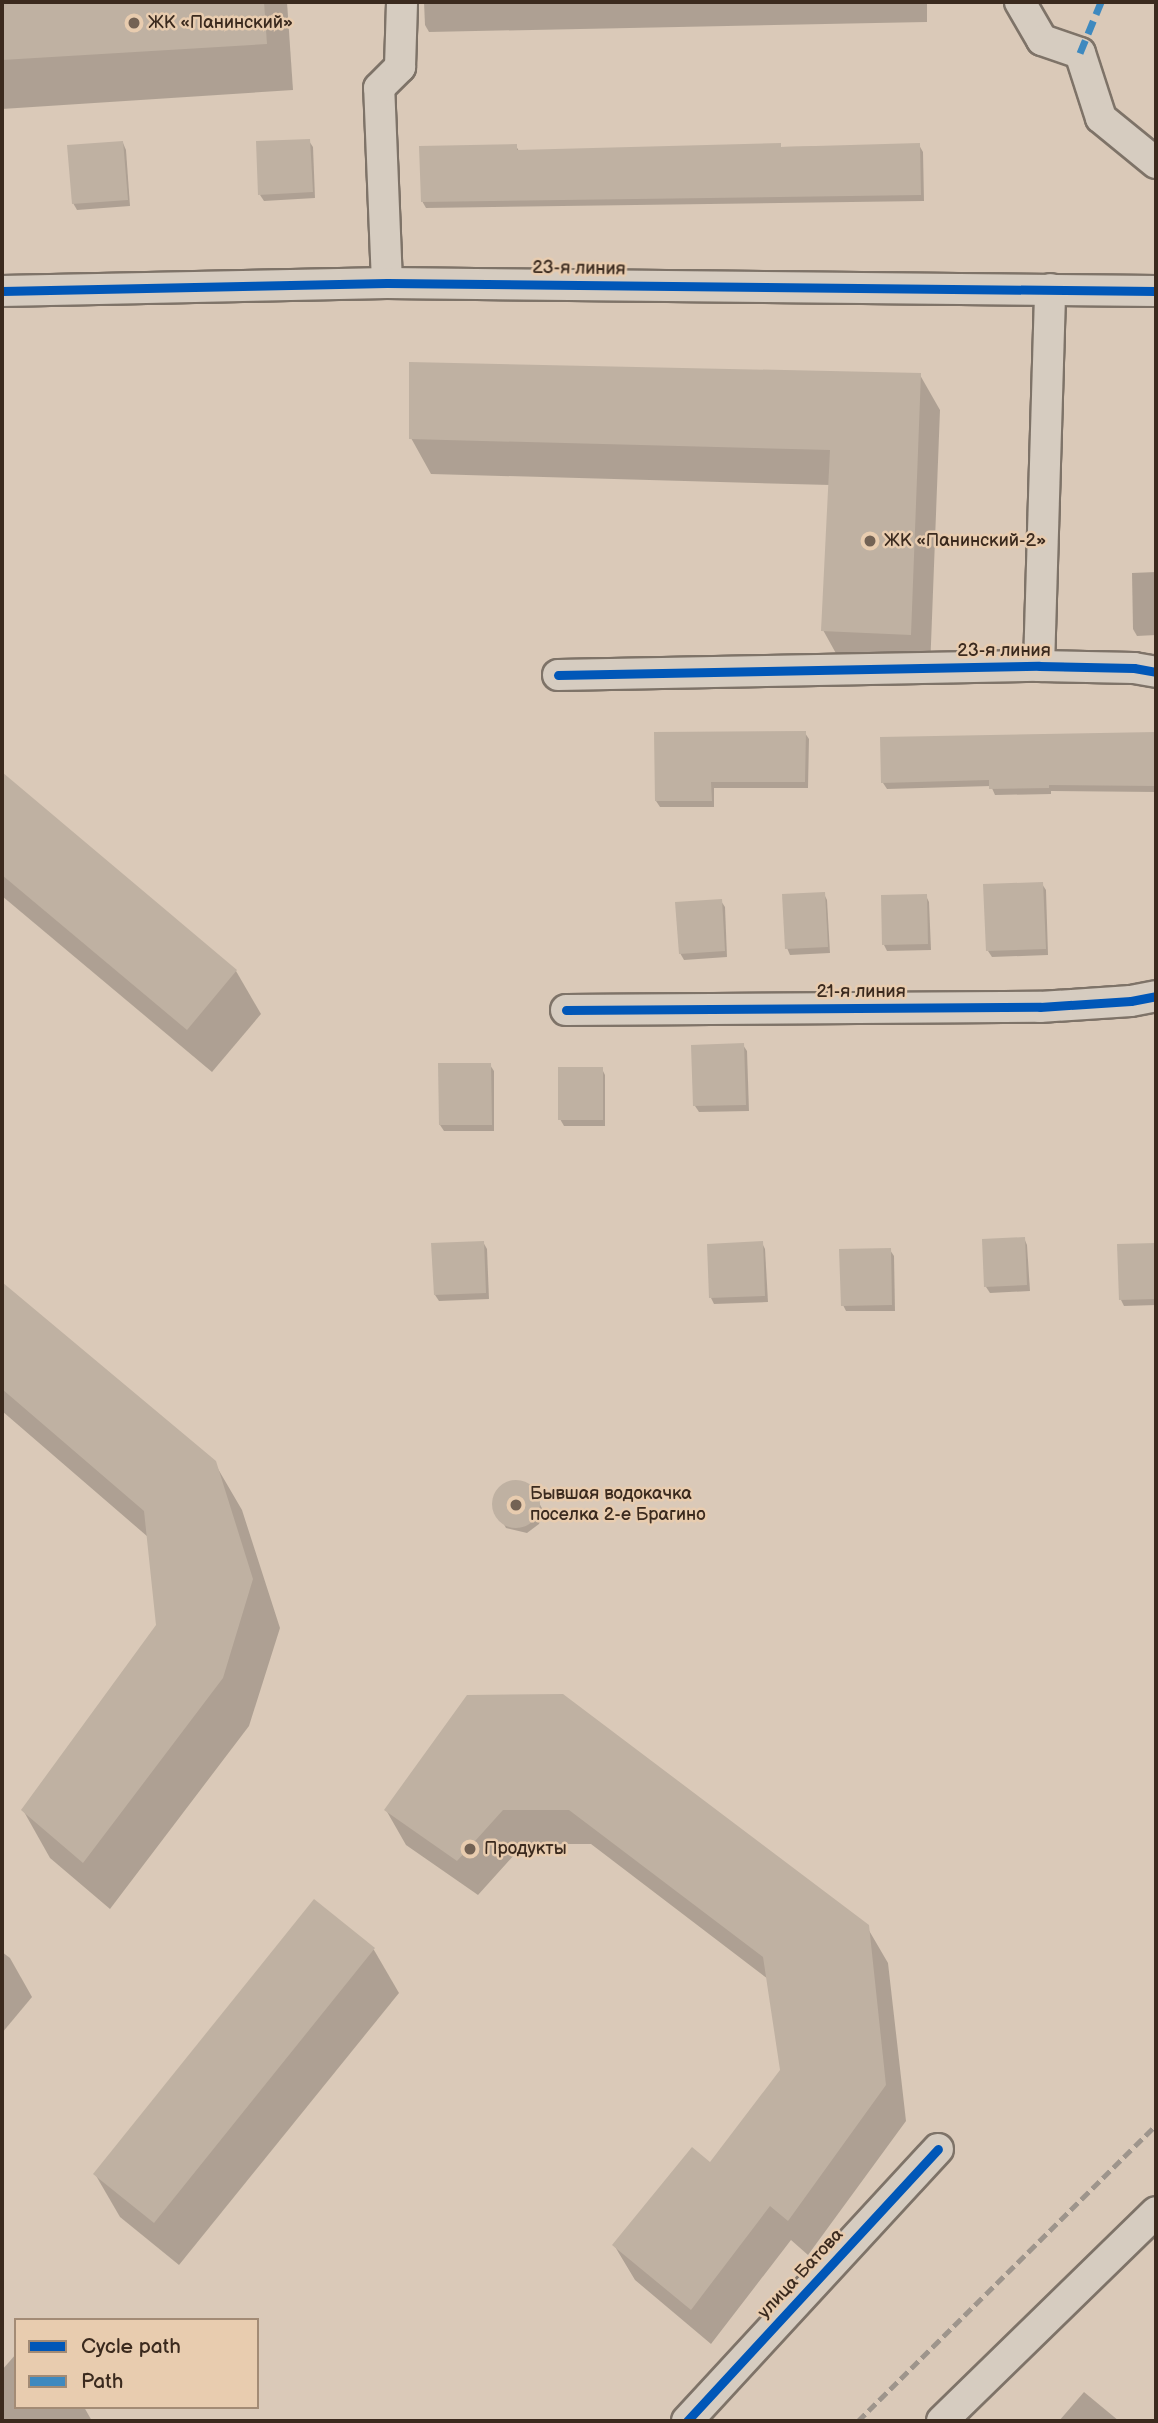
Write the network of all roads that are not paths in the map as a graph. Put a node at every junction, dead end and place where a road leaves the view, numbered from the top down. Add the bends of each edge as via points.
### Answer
1 (402, 2) edge
2 (1020, 2) edge
3 (1156, 163) edge
4 (387, 283) junction
5 (1050, 289) junction
6 (2, 291) edge
7 (1156, 291) edge
8 (1039, 666) junction
9 (1156, 672) edge
10 (558, 675) dead end
11 (1156, 996) edge
12 (566, 1010) dead end
13 (938, 2149) dead end
14 (1156, 2211) edge
15 (687, 2421) edge
16 (942, 2421) edge

1 - 4 street via 401,67 379,88
2 - 3 street via 1042,40 1080,53 1101,118
4 - 5 street, 23-я линия
4 - 6 street, 23-я линия
5 - 7 street, 23-я линия
5 - 8 street
8 - 9 street, 23-я линия
8 - 10 street, 23-я линия
11 - 12 street, 21-я линия via 1040,1007
13 - 15 street, улица Батова
14 - 16 street

